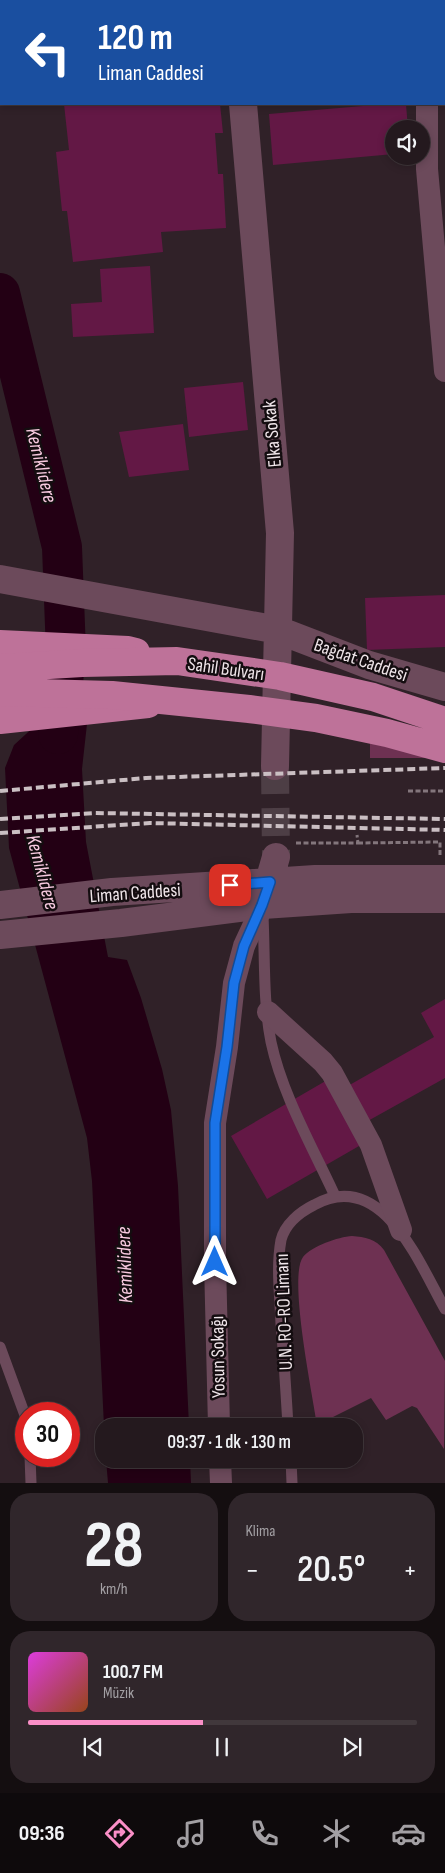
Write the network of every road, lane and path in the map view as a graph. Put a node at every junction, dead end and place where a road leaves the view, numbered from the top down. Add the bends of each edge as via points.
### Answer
1 (243, 105) edge
2 (427, 105) edge
3 (436, 169) edge
4 (445, 371) edge
5 (10, 581) edge
6 (278, 630) junction
7 (0, 644) edge
8 (177, 661) junction
9 (0, 668) edge
10 (445, 687) edge
11 (0, 692) edge
12 (169, 702) junction
13 (0, 720) edge
14 (445, 721) edge
15 (445, 750) edge
16 (275, 766) tunnel mouth
17 (408, 791) dead end
18 (445, 791) edge
19 (357, 835) dead end
20 (358, 843) junction
21 (276, 872) junction
22 (443, 885) edge
23 (0, 905) edge
24 (0, 935) edge
25 (268, 1012) junction
26 (335, 1196) junction
27 (401, 1230) junction
28 (445, 1309) edge
29 (0, 1347) edge
30 (20, 1402) edge
31 (219, 1418) edge
32 (288, 1418) edge
33 (30, 1467) edge
34 (220, 1468) edge
35 (291, 1468) edge
36 (31, 1483) edge
37 (220, 1483) edge
38 (292, 1483) edge

1 - 6 street, Elka Sokak via 280,533
2 - 3 street
3 - 4 street
5 - 6 street, Bağdat Caddesi
6 - 10 street, Bağdat Caddesi via 369,665
6 - 16 street, Elka Sokak
7 - 8 highway, bridge via 128,650
8 - 9 highway, Sahil Bulvarı, bridge
8 - 14 highway, Sahil Bulvarı, bridge via 280,676 373,697
11 - 12 highway, Sahil Bulvarı, bridge via 112,695
12 - 13 highway, bridge
12 - 15 highway, Sahil Bulvarı, bridge via 316,718 387,733
17 - 18 path
19 - 20 path
20 - 21 path
20 - 22 path via 440,842
21 - 22 street, Liman Caddesi via 315,879
21 - 23 street, Liman Caddesi
21 - 24 street, Liman Caddesi via 121,923
21 - 25 lane
21 - 31 street, Yosun Sokağı via 244,946 234,983 215,1123
25 - 26 lane via 271,1041 283,1083
25 - 27 street, U.N. RO-RO Limanı via 332,1073 371,1145
26 - 27 lane, U.N. RO-RO Limanı via 349,1196 368,1202
26 - 32 lane, U.N. RO-RO Limanı via 305,1209 290,1222 282,1237 278,1266
27 - 28 lane, U.N. RO-RO Limanı
29 - 30 lane
33 - 36 lane
34 - 37 street
35 - 38 lane

